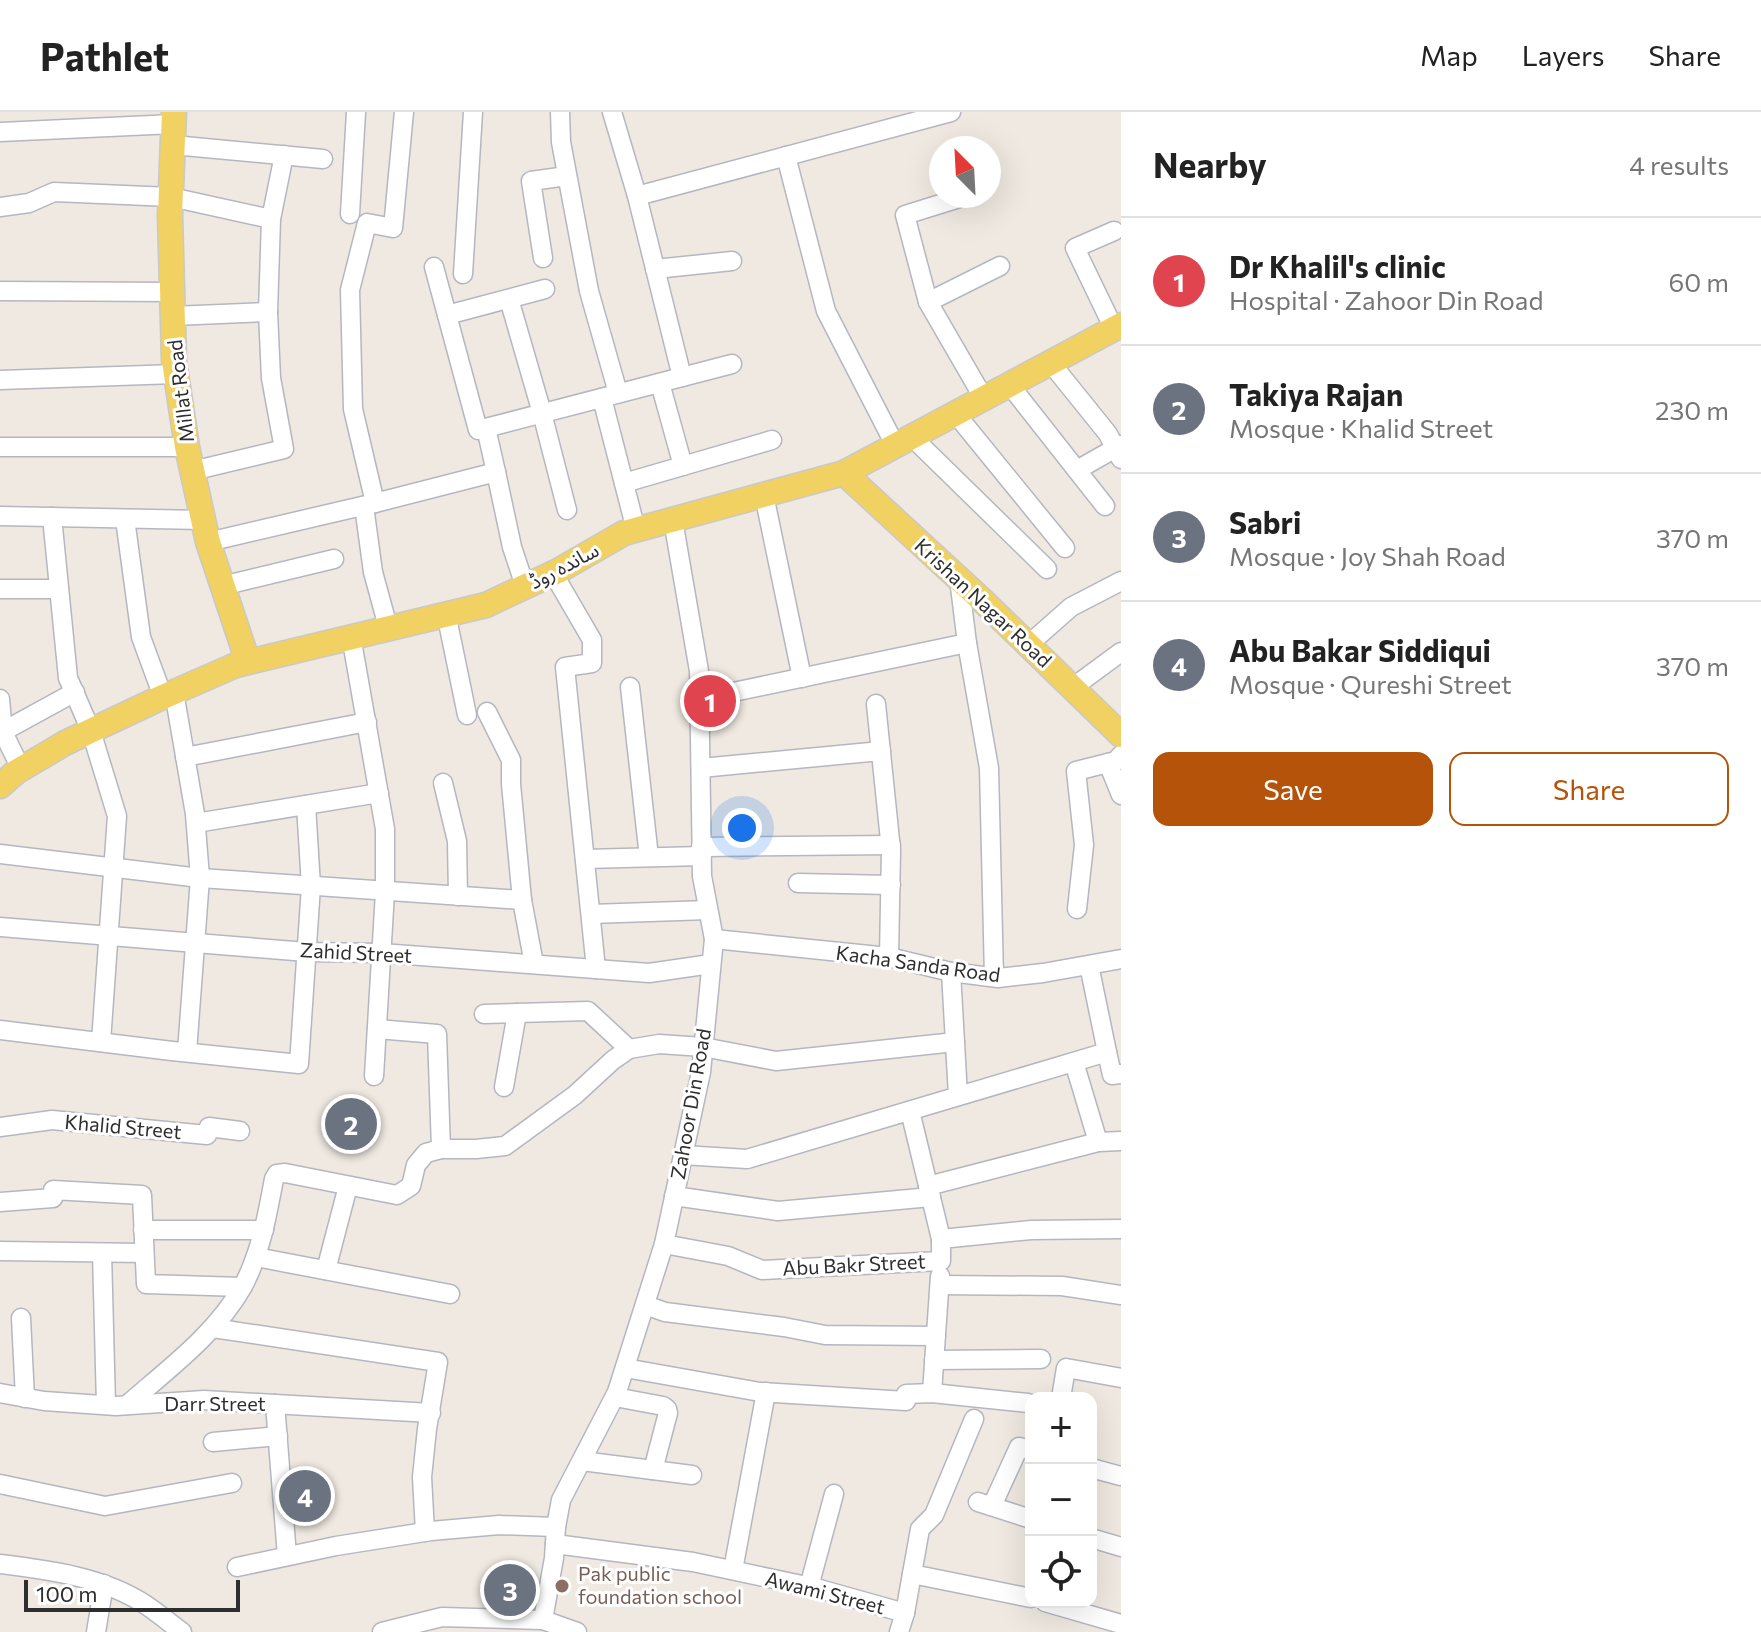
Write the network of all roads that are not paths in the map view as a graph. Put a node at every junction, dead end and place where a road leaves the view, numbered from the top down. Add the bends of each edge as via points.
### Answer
1 (356, 112) edge
2 (404, 112) edge
3 (473, 112) edge
4 (560, 112) edge
5 (612, 112) edge
6 (951, 112) edge
7 (174, 127) edge
8 (0, 132) edge
9 (284, 155) junction
10 (786, 156) junction
11 (323, 159) dead end
12 (567, 176) junction
13 (637, 196) junction
14 (171, 197) junction
15 (0, 207) edge
16 (929, 208) edge
17 (350, 214) dead end
18 (271, 219) junction
19 (1114, 231) dead end
20 (543, 258) dead end
21 (732, 261) dead end
22 (1000, 266) dead end
23 (434, 267) dead end
24 (655, 269) junction
25 (463, 274) dead end
26 (545, 289) dead end
27 (0, 291) edge
28 (509, 299) junction
29 (928, 302) junction
30 (173, 304) junction
31 (268, 312) junction
32 (447, 315) junction
33 (1117, 327) edge
34 (1050, 362) junction
35 (732, 364) dead end
36 (176, 374) junction
37 (682, 377) junction
38 (0, 380) edge
39 (660, 383) junction
40 (1009, 384) junction
41 (610, 395) junction
42 (983, 397) junction
43 (542, 413) junction
44 (955, 413) junction
45 (486, 428) junction
46 (772, 440) dead end
47 (903, 441) junction
48 (0, 447) edge
49 (187, 447) junction
50 (1119, 451) edge
51 (683, 466) junction
52 (1077, 470) junction
53 (192, 471) junction
54 (496, 472) junction
55 (844, 473) junction
56 (624, 483) junction
57 (764, 495) junction
58 (369, 505) junction
59 (1105, 506) dead end
60 (567, 510) dead end
61 (0, 516) edge
62 (52, 517) junction
63 (125, 519) junction
64 (673, 520) junction
65 (636, 530) junction
66 (206, 531) junction
67 (1065, 548) dead end
68 (334, 559) dead end
69 (1047, 569) dead end
70 (553, 573) junction
71 (959, 579) junction
72 (1121, 581) edge
73 (222, 586) junction
74 (525, 586) junction
75 (0, 589) edge
76 (59, 589) junction
77 (446, 613) junction
78 (388, 627) junction
79 (351, 636) junction
80 (967, 643) junction
81 (1028, 645) junction
82 (1121, 652) edge
83 (248, 662) junction
84 (802, 678) junction
85 (630, 687) dead end
86 (1072, 688) junction
87 (75, 692) junction
88 (168, 694) junction
89 (0, 699) edge
90 (700, 699) junction
91 (876, 704) dead end
92 (487, 712) dead end
93 (467, 715) dead end
94 (367, 722) junction
95 (91, 731) junction
96 (2, 733) edge
97 (1121, 735) edge
98 (881, 751) junction
99 (185, 757) junction
100 (1115, 759) edge
101 (701, 768) junction
102 (21, 769) junction
103 (443, 783) dead end
104 (0, 786) edge
105 (379, 793) junction
106 (1121, 795) edge
107 (306, 805) junction
108 (196, 823) junction
109 (891, 845) junction
110 (702, 851) junction
111 (0, 854) edge
112 (649, 857) junction
113 (585, 859) junction
114 (112, 868) junction
115 (200, 878) junction
116 (798, 883) dead end
117 (891, 885) junction
118 (311, 886) junction
119 (385, 892) junction
120 (458, 896) junction
121 (522, 900) junction
122 (1077, 909) dead end
123 (708, 910) junction
124 (591, 914) junction
125 (0, 927) edge
126 (110, 936) junction
127 (714, 939) junction
128 (196, 943) junction
129 (307, 952) junction
130 (381, 953) junction
131 (889, 957) junction
132 (1121, 959) edge
133 (534, 964) junction
134 (711, 964) junction
135 (1089, 965) junction
136 (596, 969) junction
137 (951, 972) junction
138 (994, 977) junction
139 (517, 1013) junction
140 (484, 1014) dead end
141 (1121, 1023) edge
142 (1102, 1027) junction
143 (377, 1029) junction
144 (0, 1030) edge
145 (101, 1042) junction
146 (955, 1042) junction
147 (703, 1047) junction
148 (629, 1049) junction
149 (187, 1052) junction
150 (1107, 1052) junction
151 (1074, 1062) junction
152 (1121, 1074) edge
153 (374, 1076) dead end
154 (504, 1087) dead end
155 (958, 1096) junction
156 (910, 1111) junction
157 (0, 1127) edge
158 (240, 1131) dead end
159 (1121, 1141) edge
160 (1098, 1142) junction
161 (441, 1149) junction
162 (683, 1155) junction
163 (348, 1186) junction
164 (930, 1192) junction
165 (674, 1196) junction
166 (0, 1202) edge
167 (1121, 1229) edge
168 (143, 1230) junction
169 (264, 1230) junction
170 (941, 1239) junction
171 (664, 1244) junction
172 (0, 1251) edge
173 (102, 1253) junction
174 (144, 1253) junction
175 (256, 1257) junction
176 (941, 1261) junction
177 (326, 1270) junction
178 (940, 1285) junction
179 (242, 1287) junction
180 (450, 1294) dead end
181 (1121, 1295) edge
182 (645, 1305) junction
183 (21, 1318) dead end
184 (213, 1328) junction
185 (936, 1336) junction
186 (1041, 1359) dead end
187 (934, 1360) junction
188 (625, 1368) junction
189 (1121, 1378) edge
190 (766, 1392) junction
191 (1062, 1392) edge
192 (0, 1393) edge
193 (932, 1393) junction
194 (615, 1397) junction
195 (25, 1398) junction
196 (1025, 1403) edge
197 (275, 1404) junction
198 (106, 1405) junction
199 (127, 1405) junction
200 (431, 1413) junction
201 (974, 1419) dead end
202 (278, 1436) junction
203 (213, 1442) dead end
204 (1025, 1448) edge
205 (582, 1461) junction
206 (653, 1470) junction
207 (1097, 1470) edge
208 (692, 1475) dead end
209 (1121, 1476) edge
210 (232, 1483) dead end
211 (0, 1484) edge
212 (834, 1494) dead end
213 (1025, 1517) edge
214 (425, 1532) junction
215 (556, 1535) junction
216 (1097, 1540) edge
217 (1121, 1547) edge
218 (287, 1556) junction
219 (0, 1564) edge
220 (237, 1567) dead end
221 (733, 1570) junction
222 (912, 1574) junction
223 (104, 1584) junction
224 (809, 1587) junction
225 (1025, 1597) edge
226 (1066, 1608) edge
227 (905, 1613) junction
228 (543, 1620) junction
229 (1121, 1624) edge
230 (487, 1625) edge
231 (404, 1629) edge
232 (569, 1631) edge
233 (96, 1632) edge
234 (182, 1632) edge
235 (382, 1632) edge
236 (899, 1632) edge

1 - 17 street
2 - 58 street via 393,228 367,223 350,290 353,409
3 - 25 street
4 - 12 street
5 - 13 street
6 - 10 street
7 - 8 street
7 - 9 street
7 - 14 main road, Millat Road
9 - 11 street
9 - 18 street
10 - 13 street
10 - 47 street via 826,311
12 - 20 street via 531,181
12 - 41 street
13 - 24 street
14 - 15 street via 54,192
14 - 18 street
14 - 30 main road, Millat Road
16 - 29 street via 905,215
18 - 31 street
19 - 33 street via 1075,248
21 - 24 street
22 - 29 street
23 - 32 street
24 - 37 street
26 - 28 street
27 - 30 street
28 - 32 street
28 - 43 street
29 - 42 street
30 - 31 street
30 - 36 main road, Millat Road
31 - 53 street via 271,378 284,449
32 - 45 street via 478,430
33 - 34 main road, ساندہ روڈ
34 - 40 main road, ساندہ روڈ
34 - 50 street
35 - 37 street
36 - 38 street
36 - 49 main road, Millat Road
37 - 39 street
39 - 41 street
39 - 51 street
40 - 42 main road, ساندہ روڈ
40 - 52 street
41 - 43 street
41 - 56 street
42 - 44 main road, ساندہ روڈ
43 - 45 street
43 - 60 street
44 - 47 main road, ساندہ روڈ
44 - 67 street
45 - 54 street
46 - 51 street
47 - 55 main road, ساندہ روڈ
47 - 69 street
48 - 49 street
49 - 53 main road, Millat Road
50 - 52 street
51 - 56 street
52 - 59 street
53 - 66 main road, Millat Road
54 - 58 street
54 - 74 street
55 - 57 main road, ساندہ روڈ
55 - 71 main road, Krishan Nagar Road
56 - 65 street
57 - 64 main road, ساندہ روڈ
57 - 84 street
58 - 66 street
58 - 78 street via 373,572
61 - 62 street
62 - 63 street
62 - 76 street
63 - 66 street
63 - 88 street via 141,637
64 - 65 main road, ساندہ روڈ
64 - 90 street, Zahoor Din Road
65 - 70 main road, ساندہ روڈ
66 - 73 main road, Millat Road
68 - 73 street
70 - 74 main road, ساندہ روڈ
70 - 113 street via 592,640 592,663 565,667
71 - 80 street
71 - 81 main road, Krishan Nagar Road
72 - 81 street via 1071,607
73 - 83 main road, Millat Road
74 - 77 main road, ساندہ روڈ via 486,605
75 - 76 street
76 - 87 street via 68,678
77 - 78 main road, ساندہ روڈ
77 - 93 street
78 - 79 main road, ساندہ روڈ
79 - 83 main road, ساندہ روڈ
79 - 94 street
80 - 84 street
80 - 138 street via 989,768
81 - 86 main road, Krishan Nagar Road
82 - 86 street
83 - 88 main road, ساندہ روڈ
84 - 90 street
85 - 112 street
86 - 97 main road, Krishan Nagar Road
87 - 95 street
87 - 96 street
88 - 95 main road, ساندہ روڈ
88 - 99 street
89 - 96 street
90 - 101 street, Zahoor Din Road
91 - 98 street
92 - 121 street via 511,760
94 - 99 street
94 - 105 street
95 - 102 main road, ساندہ روڈ
95 - 114 street via 117,816
96 - 102 street
98 - 101 street
98 - 109 street
99 - 108 street
100 - 106 street
100 - 122 street via 1076,771 1084,845
101 - 110 street, Zahoor Din Road
102 - 104 main road, ساندہ روڈ
103 - 120 street via 457,841
105 - 107 street
105 - 119 street
107 - 108 street
107 - 118 street
108 - 115 street
109 - 110 street
109 - 117 street
110 - 112 street
110 - 123 street, Zahoor Din Road
111 - 114 street
112 - 113 street
113 - 124 street
114 - 115 street
114 - 126 street
115 - 118 street
115 - 128 street
116 - 117 street
117 - 131 street
118 - 119 street
118 - 129 street
119 - 120 street
119 - 130 street
120 - 121 street
121 - 133 street
123 - 124 street
123 - 127 street, Zahoor Din Road
124 - 136 street
125 - 126 street, Zahid Street
126 - 128 street, Zahid Street
126 - 145 street
127 - 131 street, Kacha Sanda Road
127 - 134 street, Zahoor Din Road
128 - 129 street, Zahid Street
128 - 149 street
129 - 130 street, Zahid Street
129 - 149 street via 299,1064
130 - 133 street, Zahid Street
130 - 143 street
131 - 137 street, Kacha Sanda Road
132 - 135 street, Kacha Sanda Road
133 - 136 street, Zahid Street
134 - 136 street, Zahid Street via 649,973
134 - 147 street, Zahoor Din Road
135 - 138 street, Kacha Sanda Road
135 - 142 street
137 - 138 street, Kacha Sanda Road
137 - 146 street
139 - 140 street
139 - 148 street via 588,1011
139 - 154 street
141 - 142 street
142 - 150 street
143 - 153 street
143 - 161 street via 437,1034
144 - 145 street
145 - 149 street
146 - 147 street via 776,1061
146 - 155 street
147 - 148 street via 659,1044
147 - 162 street, Zahoor Din Road
148 - 161 street via 505,1146
150 - 151 street
150 - 152 street via 1112,1075
151 - 155 street
151 - 160 street
155 - 156 street
156 - 162 street via 747,1159
156 - 164 street
157 - 158 street, Khalid Street via 52,1120 207,1135 209,1127
159 - 160 street
160 - 164 street
161 - 163 street via 426,1153 416,1165 411,1186 397,1195
162 - 165 street, Zahoor Din Road
163 - 169 street via 277,1174
163 - 177 street
164 - 165 street via 778,1211
164 - 170 street
165 - 171 street, Zahoor Din Road
166 - 168 street via 53,1198 53,1190 142,1195
167 - 170 street, Abu Bakr Street
168 - 169 street
168 - 174 street
169 - 175 street
170 - 176 street, Abu Bakr Street
171 - 176 street, Abu Bakr Street via 728,1256 762,1270
171 - 182 street, Zahoor Din Road
172 - 173 street
173 - 174 street
173 - 198 street
174 - 179 street via 146,1284
175 - 177 street
175 - 179 street
176 - 178 street
177 - 180 street
178 - 181 street via 1062,1286
178 - 185 street
179 - 184 street
182 - 185 street via 825,1335
182 - 188 street, Zahoor Din Road
183 - 195 street
184 - 199 street
184 - 200 street via 438,1362
185 - 187 street
186 - 187 street
187 - 193 street
188 - 190 street
188 - 194 street, Zahoor Din Road
189 - 191 street via 1066,1368
190 - 193 street via 906,1401 906,1394
190 - 221 street
192 - 195 street, Darr Street
193 - 196 street
194 - 205 street, Zahoor Din Road
194 - 206 street via 667,1409
195 - 198 street, Darr Street
197 - 199 street, Darr Street via 204,1400
197 - 200 street, Darr Street
197 - 202 street
198 - 199 street, Darr Street
200 - 214 street via 422,1477
201 - 222 street via 934,1515 920,1529
202 - 203 street
202 - 218 street
204 - 213 street via 1019,1447 985,1504
205 - 206 street
205 - 215 street, Zahoor Din Road via 561,1500
206 - 208 street
207 - 209 street
210 - 211 street via 105,1506
212 - 224 street
214 - 215 street, Awami Street via 499,1525
214 - 218 street, Awami Street
215 - 221 street, Awami Street
215 - 228 street, Zahoor Din Road
216 - 217 street
218 - 220 street, Awami Street
219 - 223 street
221 - 224 street, Awami Street
222 - 225 street
222 - 227 street
223 - 233 street
223 - 234 street
224 - 227 street, Awami Street
226 - 229 street
227 - 236 street
228 - 230 street
228 - 232 street
230 - 231 street via 442,1617
231 - 235 street

